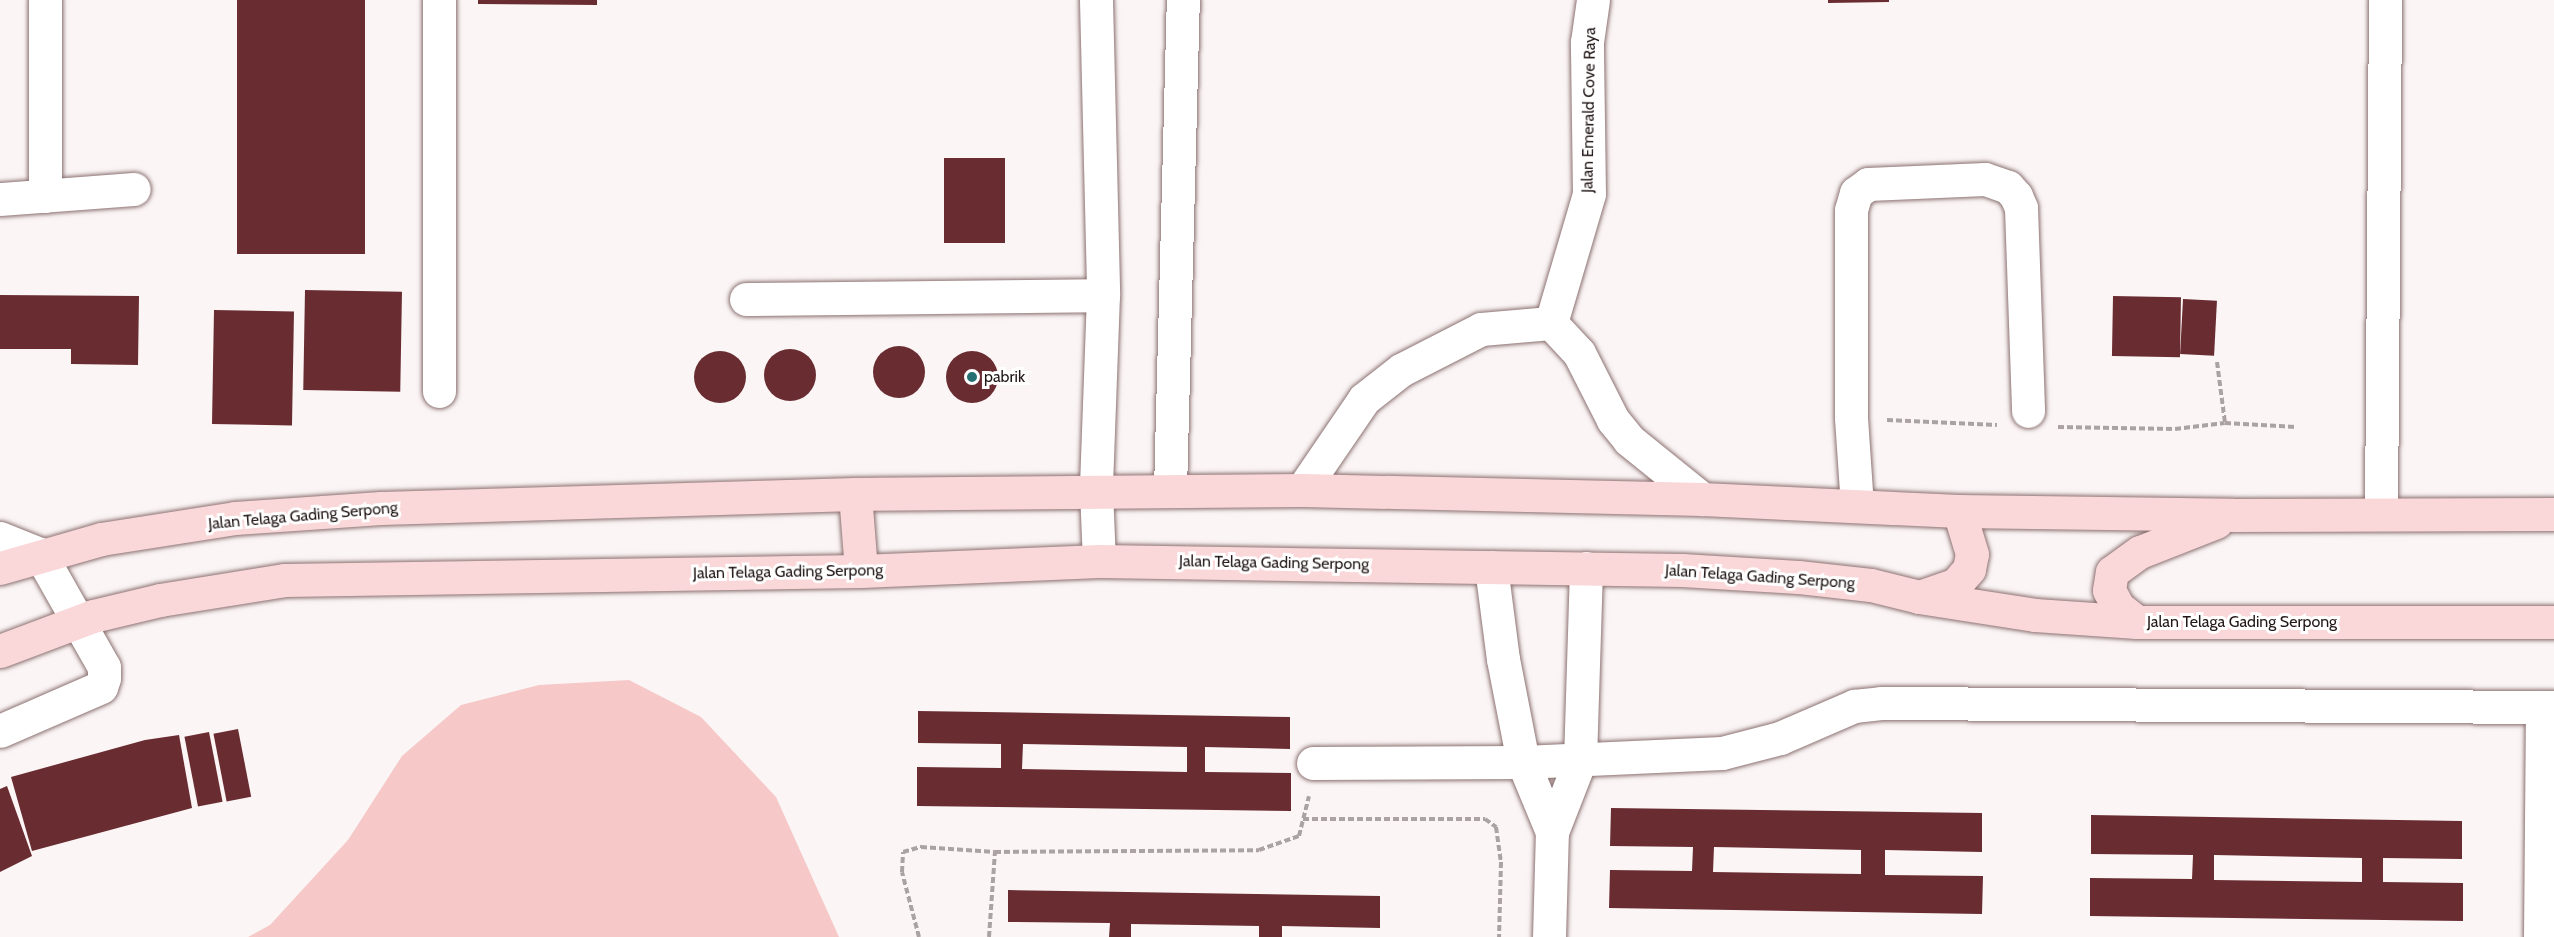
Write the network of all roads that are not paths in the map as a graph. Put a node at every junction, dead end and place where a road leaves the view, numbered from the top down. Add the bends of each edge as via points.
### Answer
1 (45, 0) edge
2 (439, 0) edge
3 (1096, 0) edge
4 (1183, 0) edge
5 (1593, 0) edge
6 (2385, 0) edge
7 (134, 189) dead end
8 (45, 196) junction
9 (0, 199) edge
10 (1103, 295) junction
11 (746, 299) dead end
12 (1551, 323) junction
13 (439, 391) dead end
14 (2030, 421) road end
15 (1096, 490) junction
16 (1170, 490) junction
17 (1302, 490) junction
18 (855, 494) junction
19 (1702, 499) junction
20 (1857, 506) junction
21 (1959, 511) junction
22 (2381, 512) junction
23 (2554, 514) edge
24 (2232, 515) junction
25 (0, 538) edge
26 (40, 554) junction
27 (1100, 561) junction
28 (1491, 567) junction
29 (0, 568) edge
30 (1586, 568) junction
31 (861, 571) junction
32 (1919, 597) junction
33 (79, 621) junction
34 (2137, 622) junction
35 (2554, 622) edge
36 (0, 651) edge
37 (2548, 707) edge
38 (0, 731) edge
39 (1581, 760) junction
40 (1523, 762) junction
41 (1314, 763) road end
42 (1551, 832) junction
43 (1549, 937) edge
44 (2540, 937) edge

1 - 8 street
2 - 13 street
3 - 10 street
4 - 16 street
5 - 12 street, Jalan Emerald Cove Raya via 1587,42 1589,195
6 - 22 street
7 - 8 street
8 - 9 street
10 - 11 street
10 - 15 street
12 - 17 street via 1481,329 1401,370 1364,399
12 - 19 street via 1579,352 1598,395 1624,433
14 - 20 street via 2021,208 2008,187 1985,179 1868,184 1856,194 1851,210 1851,417
15 - 16 main road, Jalan Telaga Gading Serpong
15 - 18 main road, Jalan Telaga Gading Serpong
15 - 27 street
16 - 17 main road, Jalan Telaga Gading Serpong
17 - 19 main road, Jalan Telaga Gading Serpong
18 - 26 main road, Jalan Telaga Gading Serpong via 381,508 235,518 101,539
18 - 31 main road
19 - 20 main road, Jalan Telaga Gading Serpong
20 - 21 main road, Jalan Telaga Gading Serpong
21 - 24 main road, Jalan Telaga Gading Serpong
21 - 32 main road via 1972,554 1969,569 1956,584
22 - 23 main road, Jalan Telaga Gading Serpong
22 - 24 main road, Jalan Telaga Gading Serpong
24 - 34 main road via 2140,552 2112,572 2109,590 2118,607
25 - 26 street
26 - 29 main road, Jalan Telaga Gading Serpong
26 - 33 street
27 - 28 main road, Jalan Telaga Gading Serpong
27 - 31 main road, Jalan Telaga Gading Serpong
28 - 30 main road, Jalan Telaga Gading Serpong
28 - 40 street via 1503,659
30 - 32 main road, Jalan Telaga Gading Serpong via 1798,577 1871,585
30 - 39 street
31 - 33 main road, Jalan Telaga Gading Serpong via 285,580 160,600
32 - 34 main road, Jalan Telaga Gading Serpong via 2035,615
33 - 36 main road, Jalan Telaga Gading Serpong
33 - 38 street via 104,667 100,687
34 - 35 main road, Jalan Telaga Gading Serpong
37 - 39 street via 1881,703 1854,706 1780,738 1722,753
37 - 44 street
39 - 40 street
39 - 42 street
40 - 41 street
40 - 42 street
42 - 43 street

